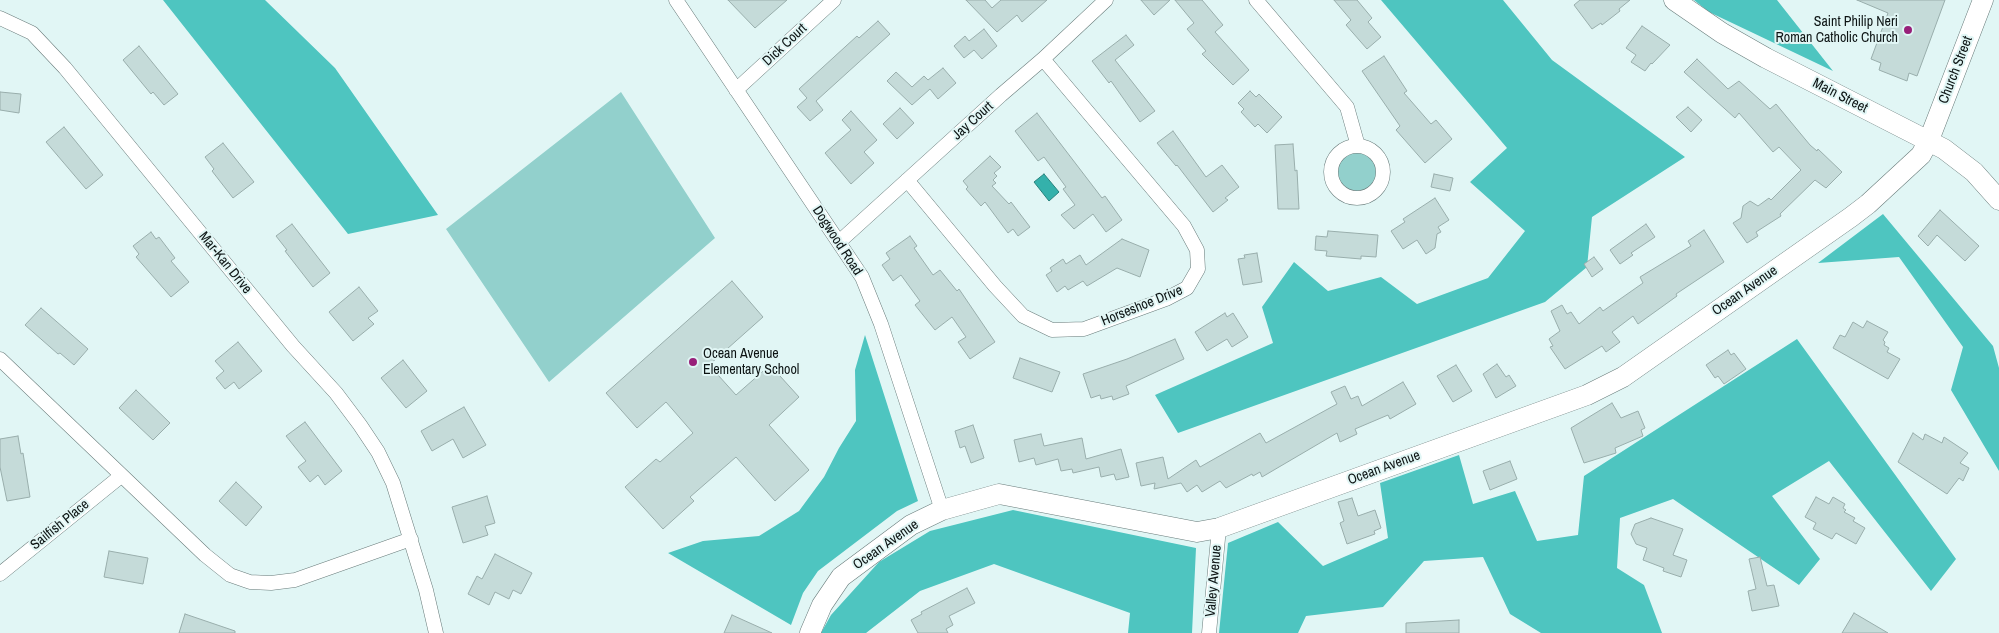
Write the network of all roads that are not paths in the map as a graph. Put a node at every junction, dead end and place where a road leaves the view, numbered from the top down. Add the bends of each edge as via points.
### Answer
1 (676, 0) edge
2 (834, 0) edge
3 (1106, 0) edge
4 (1256, 0) edge
5 (1674, 0) edge
6 (1983, 0) edge
7 (0, 18) edge
8 (1043, 59) junction
9 (736, 90) junction
10 (1929, 140) junction
11 (1358, 146) dead end
12 (907, 180) junction
13 (1999, 200) edge
14 (840, 242) junction
15 (0, 359) edge
16 (121, 476) junction
17 (942, 510) junction
18 (1219, 528) junction
19 (411, 539) junction
20 (0, 574) edge
21 (436, 633) edge
22 (810, 633) edge
23 (1209, 633) edge

1 - 9 street, Dogwood Road
2 - 9 street, Dick Court
3 - 8 street, Jay Court
4 - 11 street via 1347,107
5 - 10 main road, Main Street via 1766,58
6 - 10 main road, Church Street
7 - 19 street, Mar-Kan Drive via 32,33 65,68 348,409 378,452 393,483
8 - 12 street, Jay Court
8 - 12 street, Horseshoe Drive via 1184,226 1197,250 1198,269 1187,288 1084,329 1052,330 1023,316
9 - 14 street, Dogwood Road
10 - 13 main road, Main Street via 1974,172
10 - 18 main road, Ocean Avenue via 1921,155 1868,204 1623,377 1587,394
12 - 14 street, Jay Court
14 - 17 street, Dogwood Road via 862,277 881,324
15 - 16 street
16 - 19 street via 205,555 230,575 250,582 271,584 295,580
16 - 20 street, Sailfish Place
17 - 18 main road, Ocean Avenue via 999,494 1197,532
17 - 22 main road, Ocean Avenue via 911,525 841,577 822,604
18 - 23 street, Valley Avenue
19 - 21 street, Mar-Kan Drive

